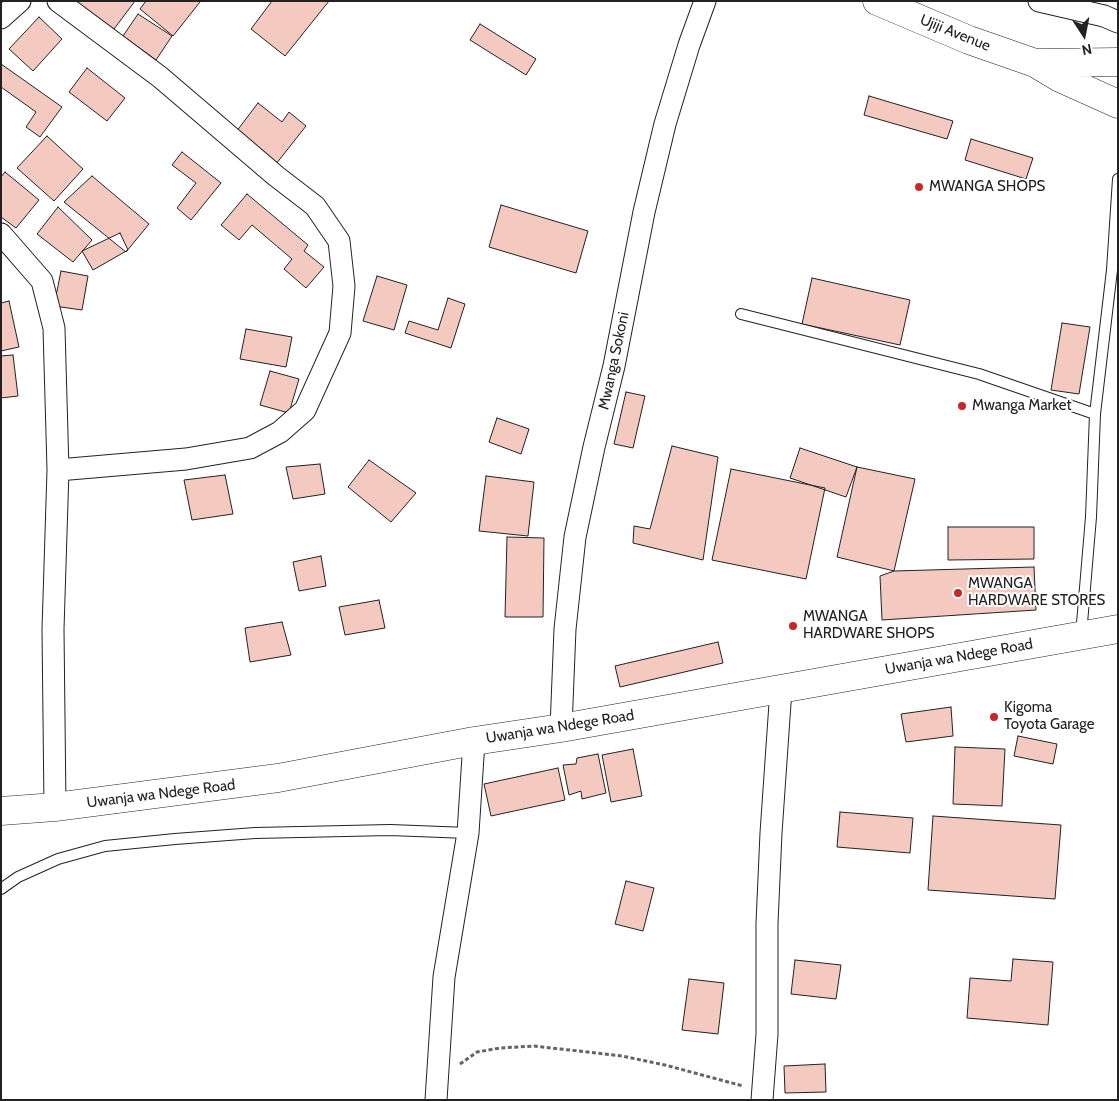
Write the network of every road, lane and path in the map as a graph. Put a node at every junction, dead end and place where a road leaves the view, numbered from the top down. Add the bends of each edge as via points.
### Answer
1 (20, 1) edge
2 (58, 1) edge
3 (705, 1) edge
4 (877, 1) edge
5 (1039, 1) edge
6 (1, 18) edge
7 (1118, 22) edge
8 (1118, 62) edge
9 (1035, 63) junction
10 (1118, 104) edge
11 (1118, 179) edge
12 (1, 234) edge
13 (740, 314) dead end
14 (1095, 414) junction
15 (58, 470) junction
16 (1118, 629) edge
17 (1081, 636) junction
18 (781, 689) junction
19 (561, 728) junction
20 (474, 741) junction
21 (55, 807) junction
22 (1, 811) edge
23 (468, 832) junction
24 (1, 889) edge
25 (456, 1068) dead end
26 (763, 1096) edge
27 (436, 1100) edge

1 - 6 street
2 - 15 street via 160,77 315,206 339,241 344,286 340,333 305,410 280,432 241,450 186,459
3 - 19 street, Mwanga Sokoni via 665,124 575,537 565,629
4 - 9 main road, Ujiji Avenue via 969,40
5 - 7 street
8 - 9 main road, Ujiji Avenue
9 - 10 main road, Ujiji Avenue
11 - 14 lane via 1112,270
12 - 15 street via 42,281 54,328
13 - 14 lane via 979,374
14 - 17 lane
15 - 21 street via 54,629
16 - 17 main road, Uwanja wa Ndege Road
17 - 18 main road, Uwanja wa Ndege Road
18 - 19 main road, Uwanja wa Ndege Road
18 - 26 street via 768,903
19 - 20 main road, Uwanja wa Ndege Road
20 - 21 main road, Uwanja wa Ndege Road via 278,778
20 - 23 street
21 - 22 main road, Uwanja wa Ndege Road
23 - 24 lane via 255,833 105,846 58,859 18,876
23 - 27 street via 444,977
25 - 26 path via 478,1052 534,1046 665,1064

